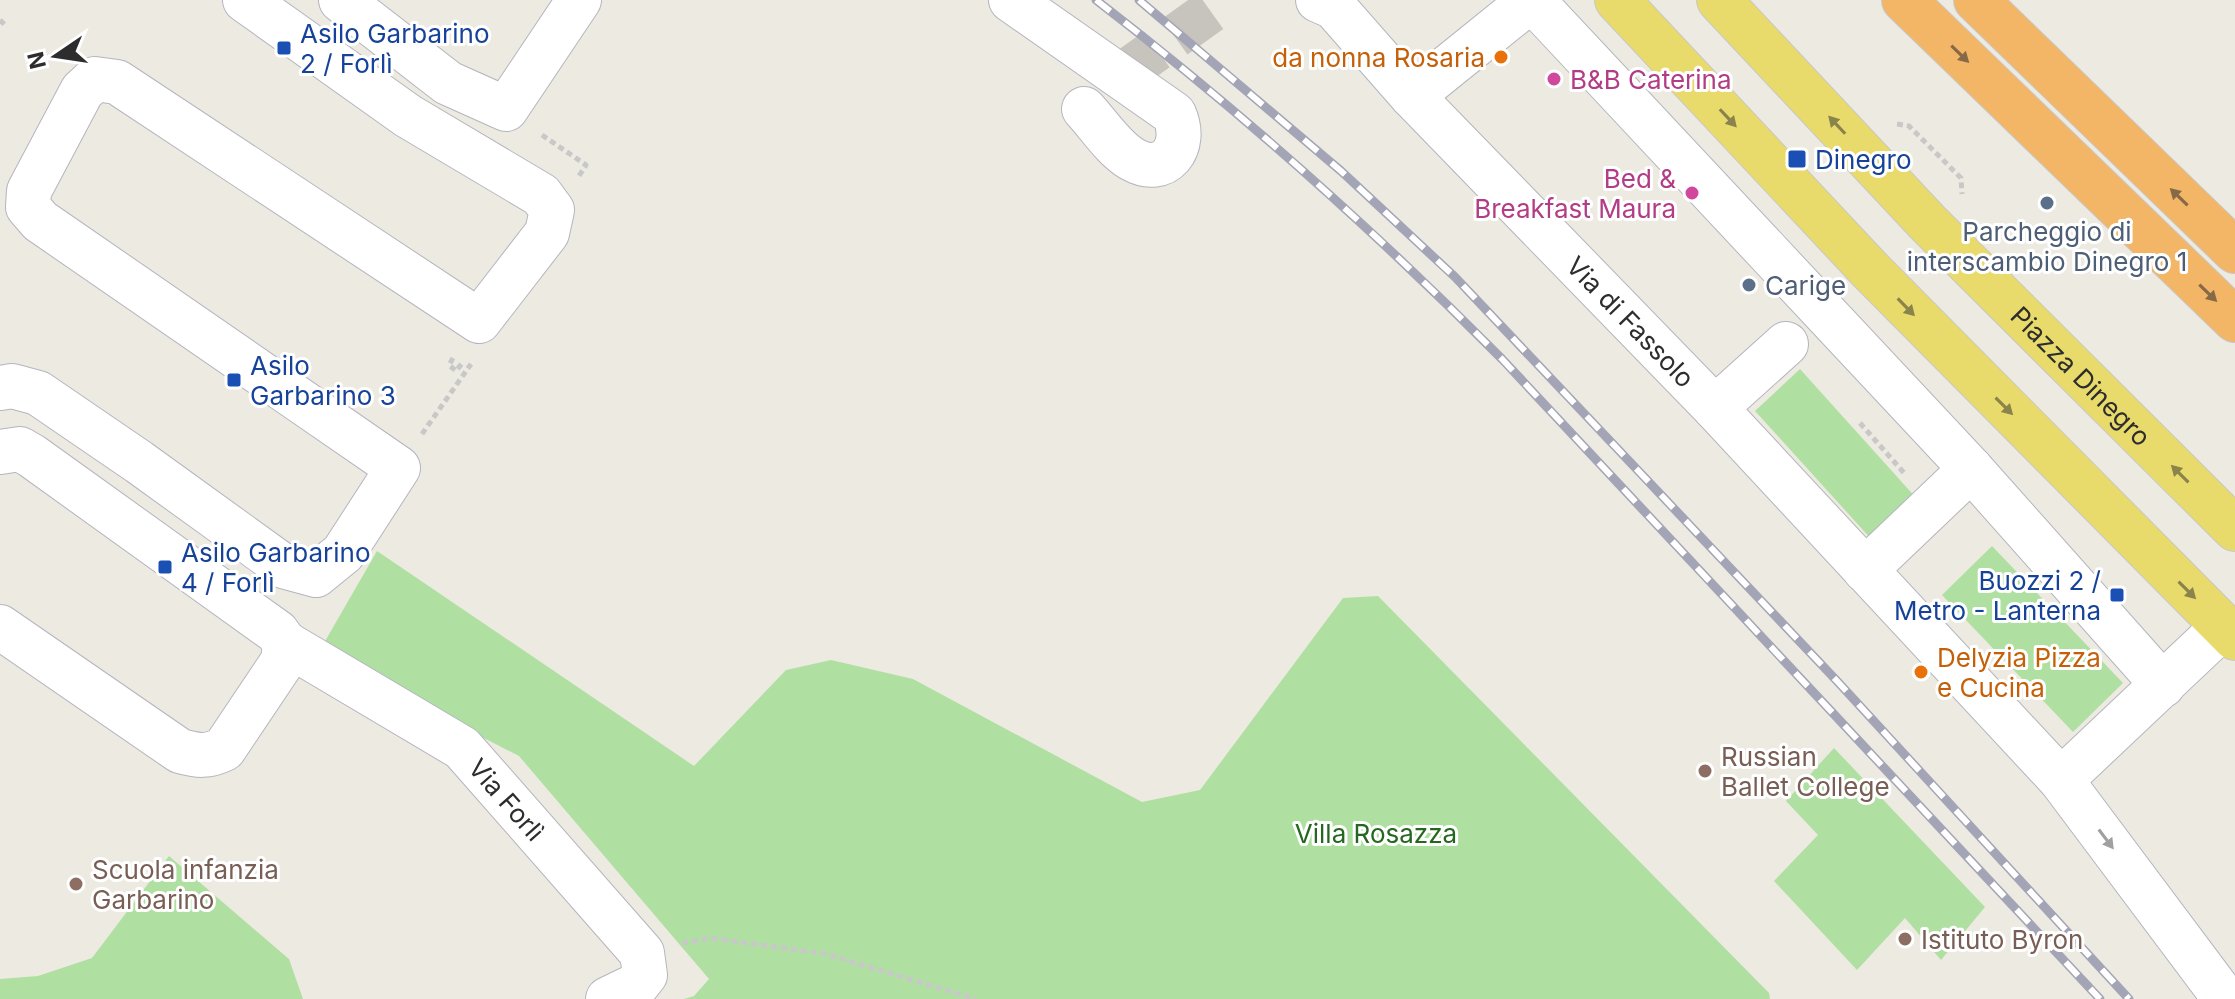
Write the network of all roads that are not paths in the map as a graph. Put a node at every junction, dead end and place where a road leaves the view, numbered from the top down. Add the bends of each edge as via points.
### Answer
1 (245, 0) edge
2 (341, 0) edge
3 (579, 0) edge
4 (1011, 0) edge
5 (1532, 0) edge
6 (1617, 0) edge
7 (1719, 0) edge
8 (1904, 0) edge
9 (1976, 0) edge
10 (1333, 2) edge
11 (1412, 96) junction
12 (1084, 109) dead end
13 (2235, 251) edge
14 (2235, 320) edge
15 (1804, 329) junction
16 (0, 388) edge
17 (1715, 408) junction
18 (0, 452) edge
19 (1971, 469) junction
20 (2235, 529) edge
21 (1865, 570) junction
22 (0, 627) edge
23 (2229, 632) edge
24 (285, 643) junction
25 (2163, 685) junction
26 (2060, 779) junction
27 (608, 999) edge
28 (2225, 999) edge

1 - 16 street via 408,116 541,195 552,210 547,233 475,344 117,82 95,79 82,91 29,191 28,207 40,221 398,468 343,553 316,575 283,566 38,393
2 - 3 street via 448,83 506,109
4 - 12 street via 1174,114 1181,128 1180,143 1161,163 1134,161
5 - 11 street
5 - 15 street
6 -> 23 main road via 1870,270
20 -> 7 main road, Piazza Dinegro via 1928,223
8 -> 14 highway
13 -> 9 highway
10 - 11 street, Via di Fassolo
11 - 17 street, Via di Fassolo
15 - 17 street
15 - 19 street via 1904,398
17 - 21 street
18 - 24 street via 20,449 32,456 277,632
19 - 21 street
19 - 25 street
21 - 26 street
22 - 24 street via 180,751 199,756 224,749 283,661
23 - 25 street
24 - 27 street, Via Forlì via 462,748 642,953 645,975 637,985
25 - 26 street
26 -> 28 street

